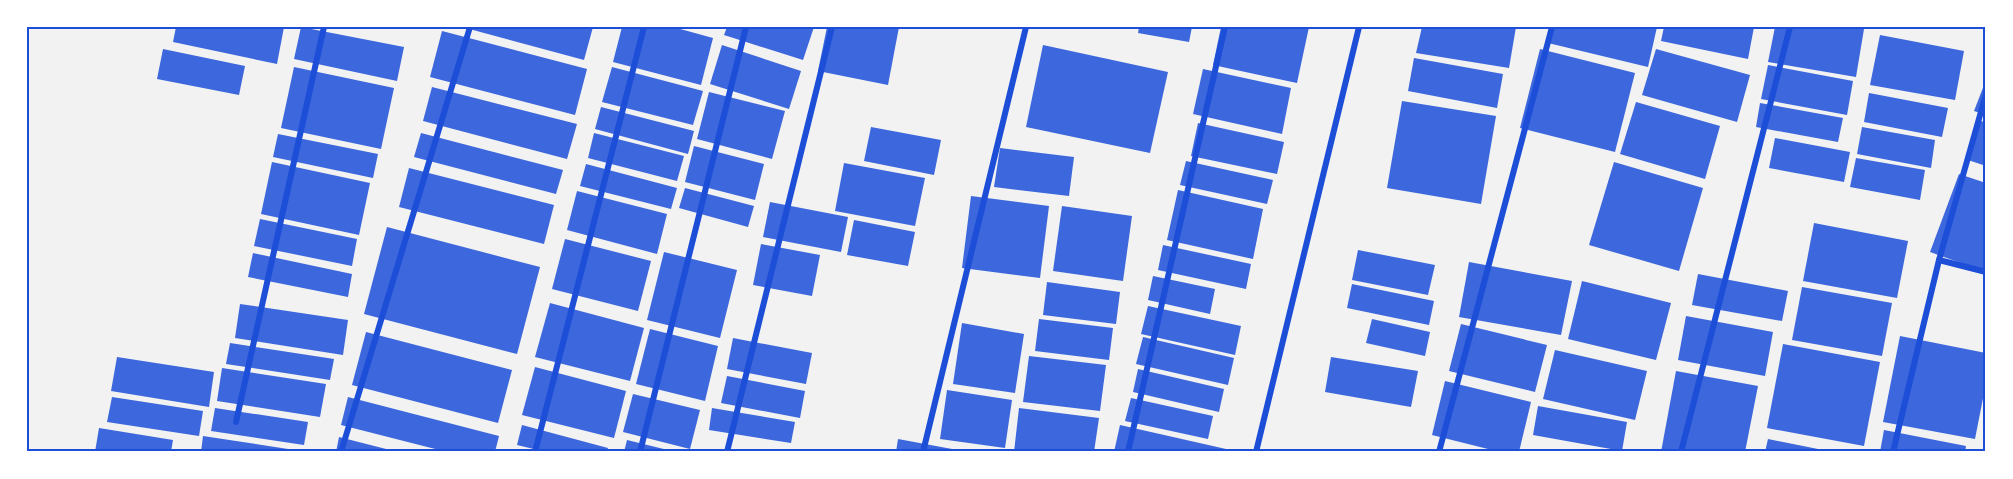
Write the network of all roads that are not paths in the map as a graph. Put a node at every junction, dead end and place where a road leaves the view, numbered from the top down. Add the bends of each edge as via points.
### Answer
1 (324, 27) edge
2 (470, 27) edge
3 (644, 27) edge
4 (746, 27) edge
5 (832, 27) edge
6 (1026, 27) edge
7 (1226, 27) edge
8 (1359, 27) edge
9 (1552, 27) edge
10 (1790, 27) edge
11 (1986, 94) edge
12 (1939, 260) junction
13 (1986, 272) edge
14 (236, 422) dead end
15 (341, 452) edge
16 (535, 452) edge
17 (640, 452) edge
18 (727, 452) edge
19 (923, 452) edge
20 (1128, 452) edge
21 (1256, 452) edge
22 (1438, 452) edge
23 (1681, 452) edge
24 (1893, 452) edge

1 - 14 street
2 - 15 street
3 - 16 street
4 - 17 street
5 - 18 street
6 - 19 street
7 - 20 street
8 - 21 street
9 - 22 street
10 - 23 street
11 - 12 street
12 - 13 street
12 - 24 street

